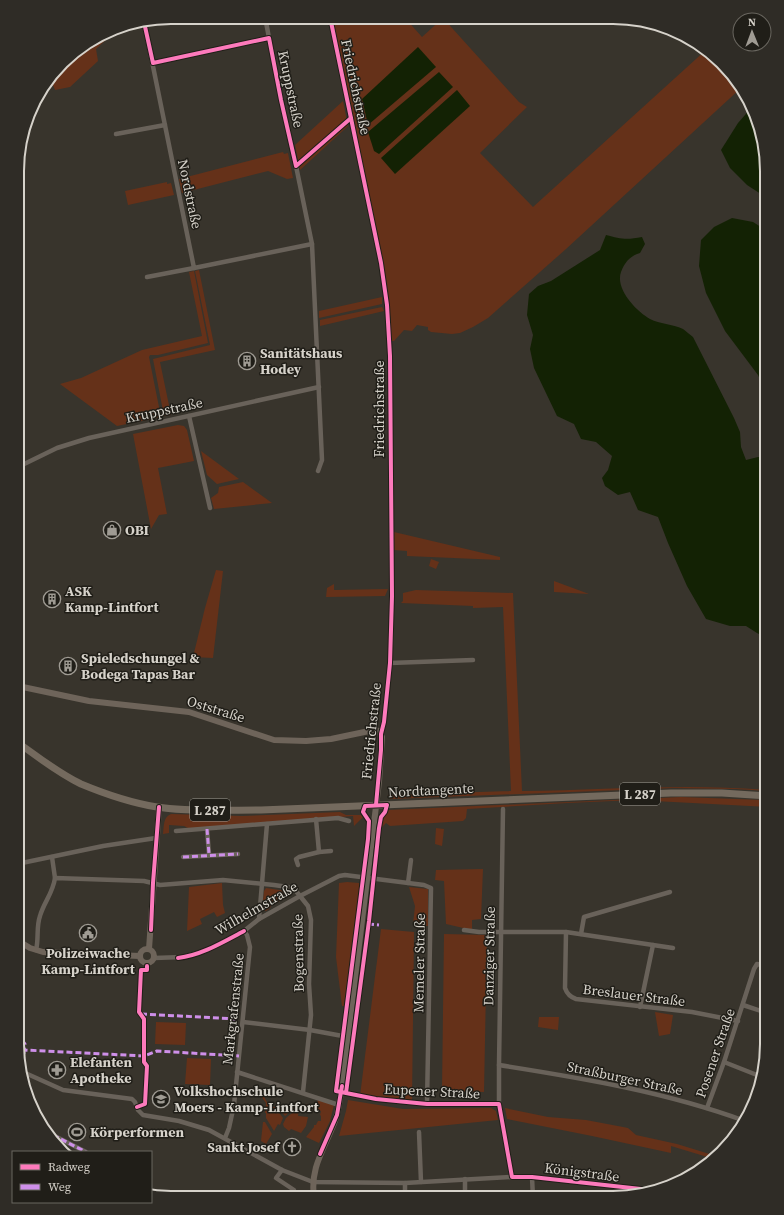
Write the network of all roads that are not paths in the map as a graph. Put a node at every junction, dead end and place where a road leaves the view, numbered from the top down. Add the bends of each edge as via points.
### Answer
1 (266, 24) edge
2 (331, 24) edge
3 (145, 26) edge
4 (269, 38) junction
5 (153, 63) junction
6 (164, 125) junction
7 (116, 134) dead end
8 (312, 244) junction
9 (194, 268) junction
10 (147, 277) dead end
11 (319, 386) junction
12 (189, 416) junction
13 (24, 464) edge
14 (318, 471) dead end
15 (210, 508) dead end
16 (473, 660) dead end
17 (390, 664) junction
18 (24, 687) edge
19 (381, 734) junction
20 (24, 747) edge
21 (760, 796) edge
22 (376, 805) junction
23 (159, 807) junction
24 (503, 809) dead end
25 (316, 819) junction
26 (349, 821) dead end
27 (267, 824) junction
28 (207, 829) junction
29 (176, 831) dead end
30 (156, 838) junction
31 (331, 851) dead end
32 (319, 852) junction
33 (209, 854) junction
34 (238, 854) dead end
35 (183, 856) dead end
36 (52, 857) junction
37 (411, 860) dead end
38 (24, 863) edge
39 (298, 865) dead end
40 (55, 878) junction
41 (367, 879) junction
42 (153, 883) junction
43 (262, 883) junction
44 (408, 883) junction
45 (670, 892) dead end
46 (300, 896) junction
47 (259, 919) junction
48 (464, 930) dead end
49 (244, 931) junction
50 (501, 932) junction
51 (566, 932) junction
52 (582, 934) junction
53 (24, 944) edge
54 (653, 945) junction
55 (673, 948) dead end
56 (149, 949) junction
57 (36, 950) junction
58 (140, 956) junction
59 (154, 958) junction
60 (760, 965) edge
61 (743, 1005) junction
62 (640, 1007) junction
63 (760, 1011) edge
64 (738, 1020) junction
65 (243, 1022) junction
66 (310, 1030) junction
67 (348, 1037) junction
68 (724, 1062) junction
69 (498, 1065) junction
70 (237, 1072) junction
71 (27, 1074) edge
72 (757, 1075) edge
73 (303, 1092) junction
74 (341, 1092) junction
75 (427, 1104) junction
76 (499, 1104) junction
77 (339, 1105) junction
78 (708, 1108) junction
79 (739, 1119) edge
80 (419, 1132) dead end
81 (58, 1138) edge
82 (225, 1138) junction
83 (84, 1151) edge
84 (282, 1170) junction
85 (512, 1177) junction
86 (532, 1177) junction
87 (465, 1179) junction
88 (313, 1182) junction
89 (421, 1182) junction
90 (405, 1183) junction
91 (638, 1189) edge
92 (294, 1191) edge
93 (314, 1191) edge
94 (405, 1191) edge
95 (465, 1191) edge
96 (533, 1191) edge

1 - 4 street, Kruppstraße
2 - 17 street, Friedrichstraße via 382,263 387,305 392,550
3 - 5 street, Nordstraße
4 - 5 street, Kruppstraße
4 - 8 street, Kruppstraße
5 - 6 street, Nordstraße
6 - 7 street
6 - 9 street, Nordstraße
8 - 9 street
8 - 11 street, Kruppstraße
9 - 10 street
11 - 12 street, Kruppstraße
11 - 14 street, Kruppstraße via 322,460
12 - 13 street, Kruppstraße via 89,438 57,448
12 - 15 street
16 - 17 street
17 - 19 street, Friedrichstraße
18 - 19 street, Oststraße via 89,701 190,712 274,740 331,739 374,730
19 - 22 street, Friedrichstraße
20 - 23 main road, Nordtangente / L 287 via 80,783
21 - 22 main road, Nordtangente / L 287 via 671,793
22 - 23 main road, Nordtangente / L 287 via 261,810
22 - 41 street, Friedrichstraße
23 - 30 street
24 - 50 street, Danziger Straße
25 - 26 street via 338,818
25 - 27 street
25 - 32 street
27 - 28 street
27 - 43 street
28 - 29 street
28 - 33 street
30 - 36 street
30 - 42 street
31 - 32 street
32 - 39 street via 298,857
33 - 34 street
33 - 35 street
36 - 38 street
36 - 40 street
37 - 44 street
40 - 42 street, Bogenstraße
40 - 57 street via 52,892 40,916
41 - 44 street, Memeler Straße
41 - 46 street, Wilhelmstraße via 339,876
41 - 67 street, Friedrichstraße
42 - 43 street, Bogenstraße via 172,885 223,880
42 - 56 street
43 - 46 street, Bogenstraße via 288,887
43 - 47 street
44 - 75 street, Memeler Straße via 431,888
45 - 52 street via 584,917
46 - 47 street, Wilhelmstraße
46 - 66 street, Bogenstraße via 310,913
47 - 49 street, Wilhelmstraße
48 - 50 street
49 - 59 street, Wilhelmstraße via 191,956
49 - 65 street, Markgrafenstraße via 250,947
50 - 51 street
50 - 69 street, Danziger Straße
51 - 52 street
51 - 62 street, Breslauer Straße via 567,993 576,999
52 - 54 street
53 - 57 street
54 - 55 street
54 - 62 street
56 - 58 street via 143,950
56 - 59 street via 153,952
57 - 58 street via 50,953
58 - 59 street via 147,964
60 - 61 street, Posener Straße via 757,964 754,969
61 - 63 street, Posener Straße
61 - 64 street, Posener Straße
62 - 64 street, Breslauer Straße
64 - 68 street, Posener Straße
65 - 66 street
65 - 70 street, Markgrafenstraße
66 - 67 street
66 - 73 street, Bogenstraße
67 - 74 street, Friedrichstraße
68 - 72 street
68 - 78 street, Posener Straße
69 - 76 street, Danziger Straße
69 - 78 street, Straßburger Straße via 586,1079
70 - 73 street
70 - 82 street, Markgrafenstraße via 232,1118
71 - 82 street, Königstraße via 63,1090 132,1099 143,1115 197,1126
73 - 77 street
74 - 75 street, Eupener Straße via 376,1099
74 - 77 street, Friedrichstraße
75 - 76 street, Eupener Straße
76 - 85 street, Danziger Straße
77 - 88 street, Friedrichstraße via 316,1165
78 - 79 street, Straßburger Straße
80 - 89 street
81 - 83 street
82 - 84 street, Königstraße
84 - 88 street, Königstraße
84 - 92 street via 276,1178
85 - 86 street, Königstraße
85 - 87 street, Königstraße
86 - 91 street, Königstraße
86 - 96 street
87 - 89 street, Königstraße
87 - 95 street
88 - 90 street, Königstraße
88 - 93 street, Friedrichstraße
89 - 90 street, Königstraße
90 - 94 street

